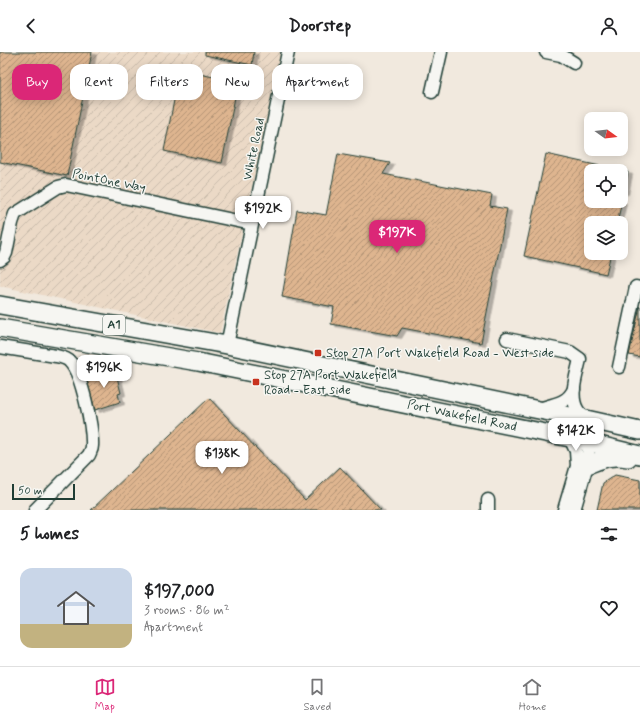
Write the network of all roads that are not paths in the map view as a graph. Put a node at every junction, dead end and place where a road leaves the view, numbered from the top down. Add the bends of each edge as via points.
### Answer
1 (288, 52) edge
2 (441, 52) edge
3 (546, 52) edge
4 (574, 63) dead end
5 (432, 92) dead end
6 (252, 224) junction
7 (0, 260) edge
8 (640, 288) edge
9 (0, 305) edge
10 (0, 328) edge
11 (507, 339) dead end
12 (227, 345) junction
13 (0, 347) edge
14 (198, 362) junction
15 (619, 367) dead end
16 (259, 374) junction
17 (574, 389) junction
18 (523, 406) junction
19 (539, 410) junction
20 (586, 419) junction
21 (640, 431) edge
22 (570, 438) junction
23 (589, 442) junction
24 (640, 456) edge
25 (587, 465) junction
26 (34, 510) edge
27 (564, 510) edge
28 (574, 510) edge

1 - 6 street, White Road
2 - 5 street
3 - 4 street via 561,55
6 - 7 street, PointOne Way via 66,185 58,187 15,214 6,254
6 - 12 street, White Road
8 - 15 street via 636,287
9 - 12 highway, Port Wakefield Road / A1
10 - 14 highway, Port Wakefield Road / A1
11 - 17 street via 570,352 580,359
12 - 14 highway
12 - 16 highway via 234,361
12 - 18 highway, Port Wakefield Road / A1
13 - 26 street via 65,358 75,368 88,410 92,447 89,455
14 - 16 highway, Port Wakefield Road / A1
16 - 22 highway, Port Wakefield Road / A1
17 - 19 street via 562,402
17 - 20 street via 575,405
18 - 19 highway, Port Wakefield Road / A1
18 - 23 highway via 535,416 584,430 589,436
19 - 20 highway, Port Wakefield Road / A1
20 - 21 highway, Port Wakefield Road / A1
22 - 23 highway, Port Wakefield Road / A1
22 - 27 street via 576,451 577,466
23 - 24 highway, Port Wakefield Road / A1
23 - 25 street
24 - 25 highway via 614,456
25 - 28 street

